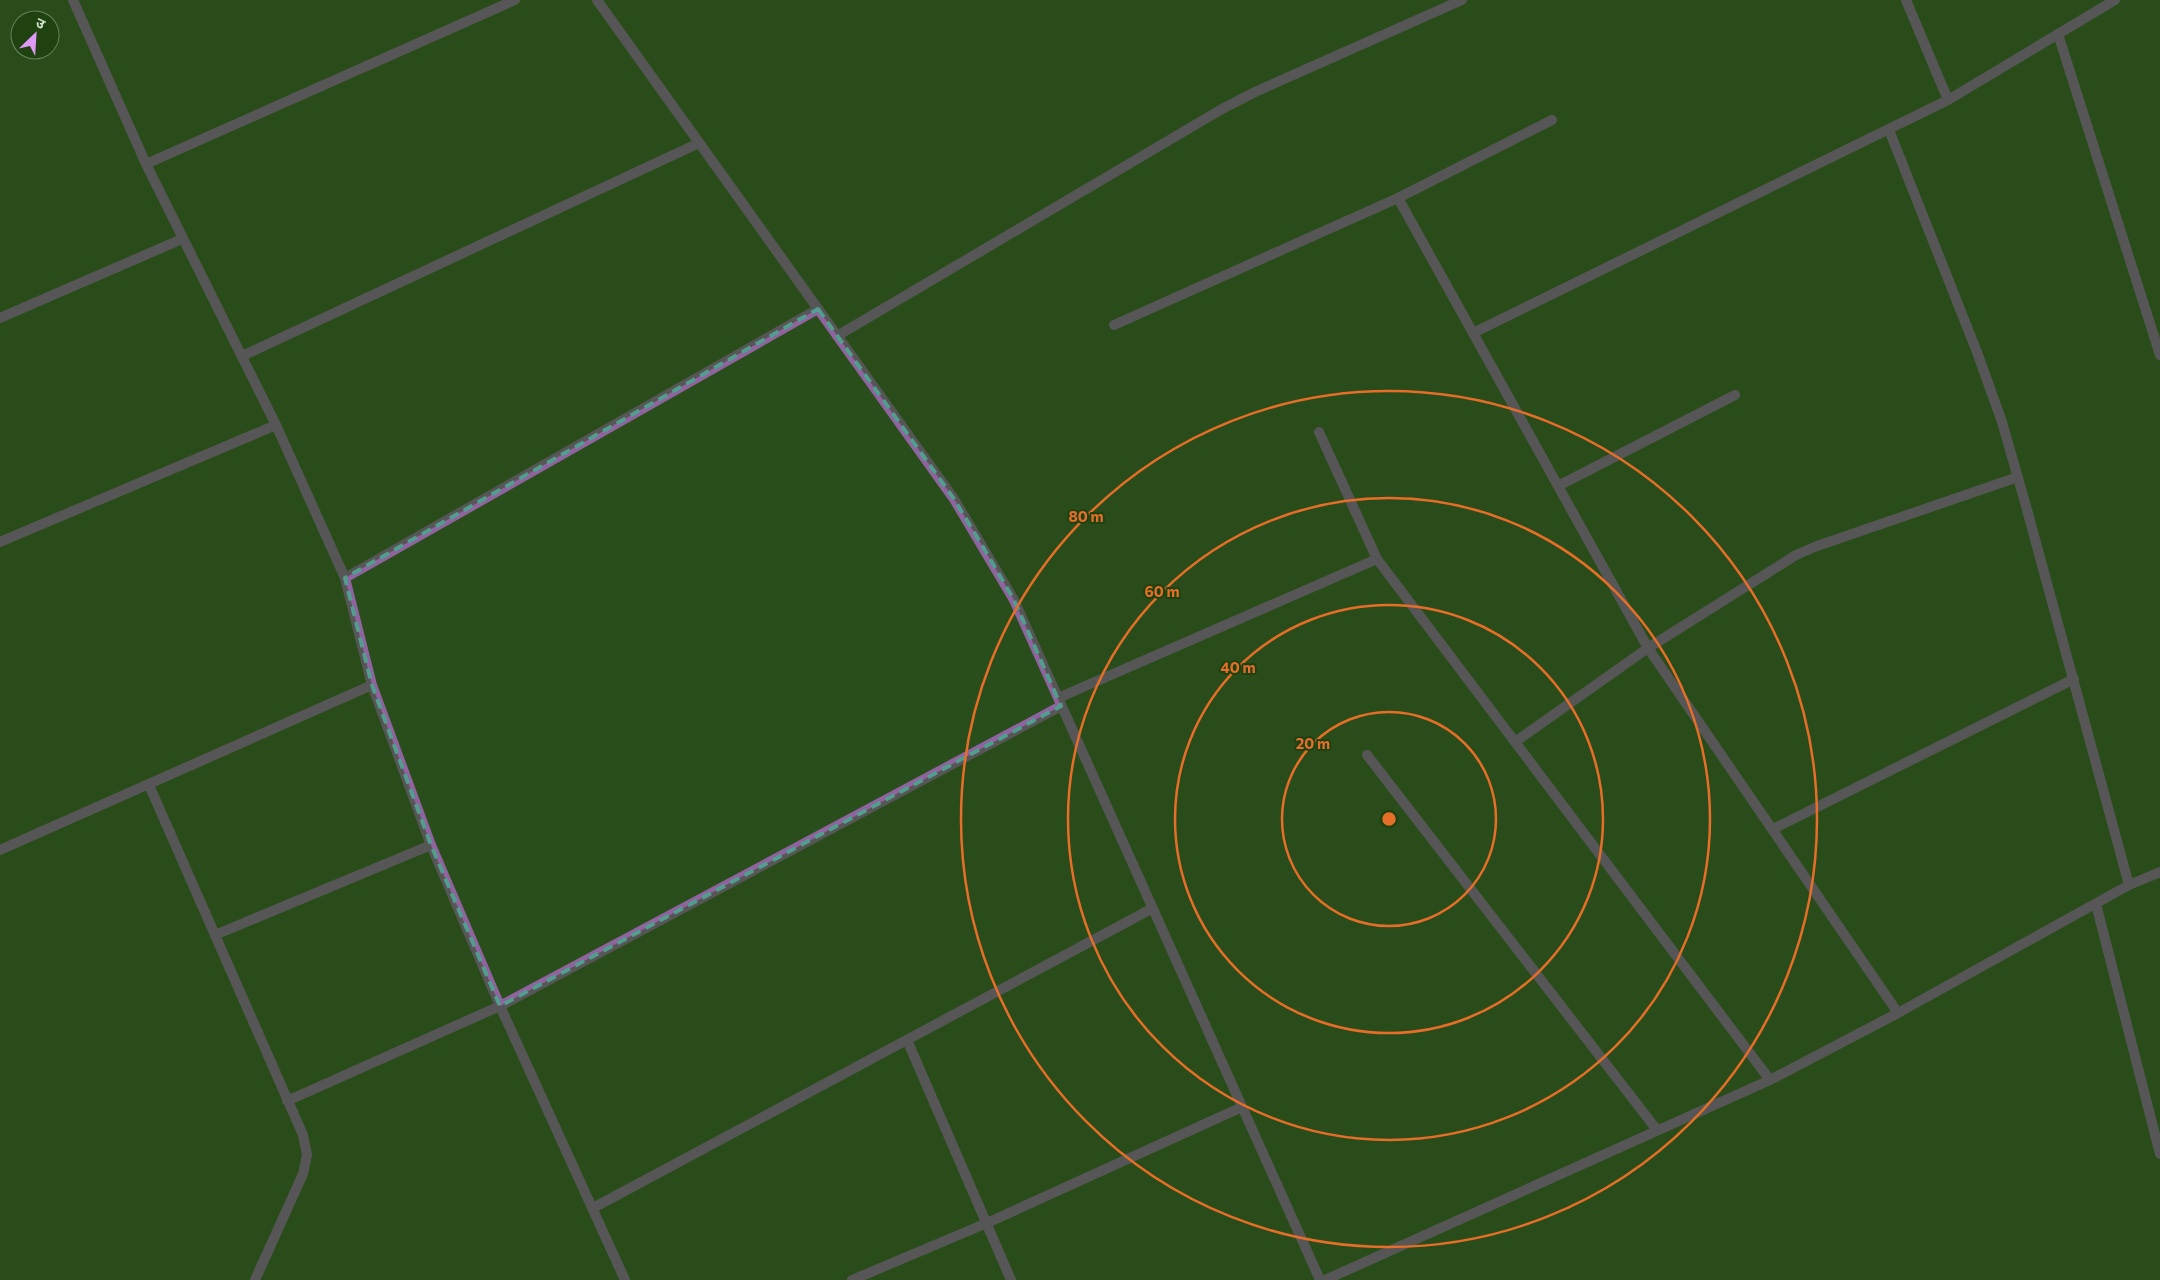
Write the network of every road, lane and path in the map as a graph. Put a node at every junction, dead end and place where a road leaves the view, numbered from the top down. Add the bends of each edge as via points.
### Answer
1 (73, 0) edge
2 (516, 0) edge
3 (597, 0) edge
4 (1462, 0) edge
5 (1906, 0) edge
6 (2115, 0) edge
7 (2058, 34) junction
8 (1948, 100) junction
9 (1552, 120) dead end
10 (1889, 130) junction
11 (699, 142) junction
12 (146, 164) junction
13 (1398, 198) junction
14 (182, 239) junction
15 (818, 309) junction
16 (0, 318) edge
17 (1114, 325) dead end
18 (1473, 333) junction
19 (837, 336) junction
20 (2160, 355) edge
21 (242, 356) junction
22 (1735, 395) dead end
23 (276, 425) junction
24 (1319, 432) dead end
25 (2018, 477) junction
26 (1558, 486) junction
27 (0, 542) edge
28 (1377, 559) junction
29 (345, 578) junction
30 (1648, 648) junction
31 (2074, 679) junction
32 (372, 685) junction
33 (1059, 702) junction
34 (1515, 742) junction
35 (1367, 755) dead end
36 (149, 785) junction
37 (1772, 829) junction
38 (431, 845) junction
39 (0, 850) edge
40 (2160, 872) edge
41 (2129, 885) junction
42 (2096, 904) junction
43 (1152, 908) junction
44 (215, 935) junction
45 (500, 1006) junction
46 (1898, 1013) junction
47 (907, 1040) junction
48 (1770, 1080) junction
49 (287, 1101) junction
50 (1242, 1107) junction
51 (1657, 1130) junction
52 (2160, 1154) edge
53 (593, 1208) junction
54 (986, 1224) junction
55 (255, 1280) edge
56 (625, 1280) edge
57 (852, 1280) edge
58 (1011, 1280) edge
59 (1320, 1280) edge
60 (1326, 1280) edge

1 - 12 street
2 - 12 street
3 - 11 street
4 - 19 street via 1222,109
5 - 8 street
6 - 7 street
7 - 8 street
7 - 20 street
8 - 10 street
9 - 13 street
10 - 18 street
10 - 25 street via 1977,352
11 - 15 street
11 - 21 street
12 - 14 street
13 - 17 street
13 - 18 street
14 - 16 street
14 - 21 street
15 - 19 street
15 - 29 street
18 - 26 street
19 - 33 street via 979,539 1014,600
21 - 23 street
22 - 26 street
23 - 27 street
23 - 29 street
24 - 28 street
25 - 30 street via 1796,555
25 - 31 street
26 - 30 street
28 - 33 street
28 - 34 street
29 - 32 street
30 - 34 street
30 - 37 street
31 - 37 street
31 - 41 street
32 - 36 street
32 - 38 street
33 - 43 street
33 - 45 street
34 - 48 street
35 - 51 street
36 - 39 street
36 - 44 street
37 - 46 street
38 - 44 street
38 - 45 street
40 - 41 street
41 - 42 street
42 - 46 street
42 - 52 street
43 - 47 street
43 - 50 street
44 - 49 street
45 - 49 street
45 - 53 street
46 - 48 street
47 - 53 street
47 - 54 street
48 - 51 street
49 - 55 street via 303,1136 307,1154 304,1174
50 - 54 street
50 - 59 street
51 - 60 street
53 - 56 street
54 - 57 street
54 - 58 street

